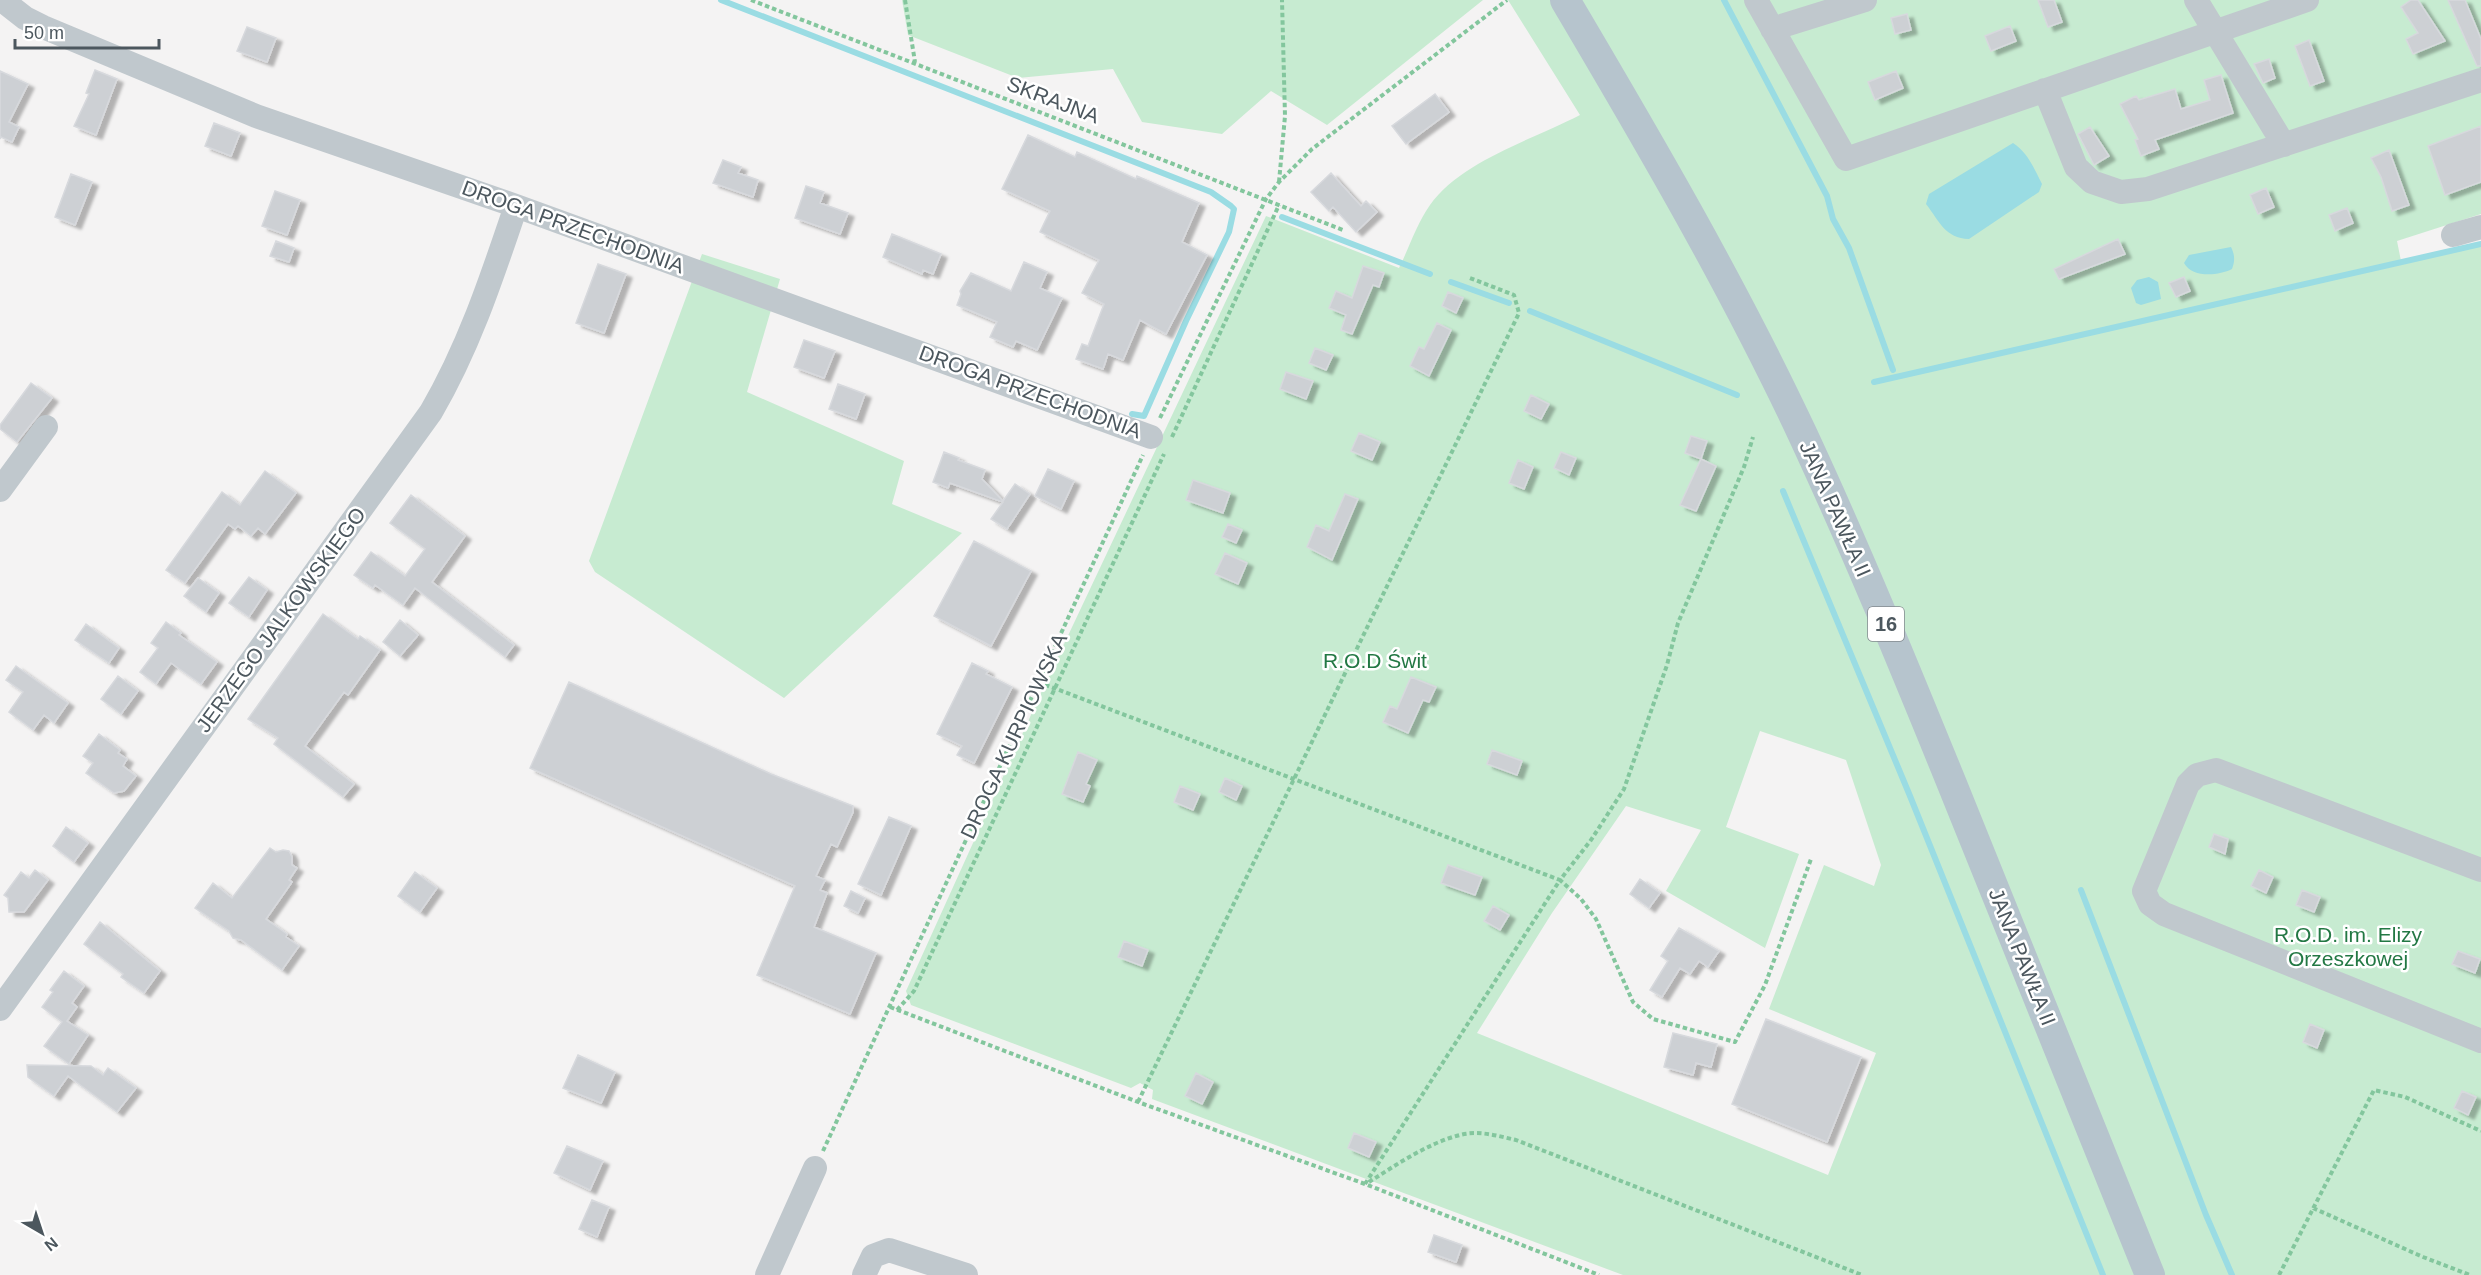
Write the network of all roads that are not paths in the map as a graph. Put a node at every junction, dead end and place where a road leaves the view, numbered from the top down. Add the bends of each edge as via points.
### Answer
1 (2, 0) edge
2 (1565, 0) edge
3 (1756, 0) edge
4 (1865, 0) edge
5 (2196, 0) edge
6 (2307, 0) edge
7 (1772, 29) junction
8 (2216, 31) junction
9 (2481, 80) edge
10 (2045, 90) junction
11 (2284, 145) junction
12 (516, 206) junction
13 (2481, 227) edge
14 (2453, 235) dead end
15 (46, 427) dead end
16 (1151, 437) road end
17 (0, 490) edge
18 (2481, 870) edge
19 (0, 1009) edge
20 (2481, 1041) edge
21 (815, 1168) road end
22 (767, 1275) edge
23 (864, 1275) edge
24 (966, 1275) edge
25 (2150, 1275) edge

1 - 12 street, DROGA PRZECHODNIA via 43,27 255,116
2 - 25 main road, JANA PAWŁA II / 16 via 1706,243 1801,432 1866,576
3 - 7 street
4 - 7 street
5 - 8 street
6 - 8 street
7 - 10 street via 1846,159
8 - 10 street
8 - 11 street
9 - 11 street
10 - 11 street via 2076,167 2092,182 2121,192 2148,189
12 - 16 street, DROGA PRZECHODNIA
12 - 19 street, JERZEGO JALKOWSKIEGO via 452,378 431,412
13 - 14 street
15 - 17 street
18 - 20 street via 2217,770 2197,775 2188,784 2144,891 2150,904 2164,914
21 - 22 street
23 - 24 street via 873,1256 889,1250

